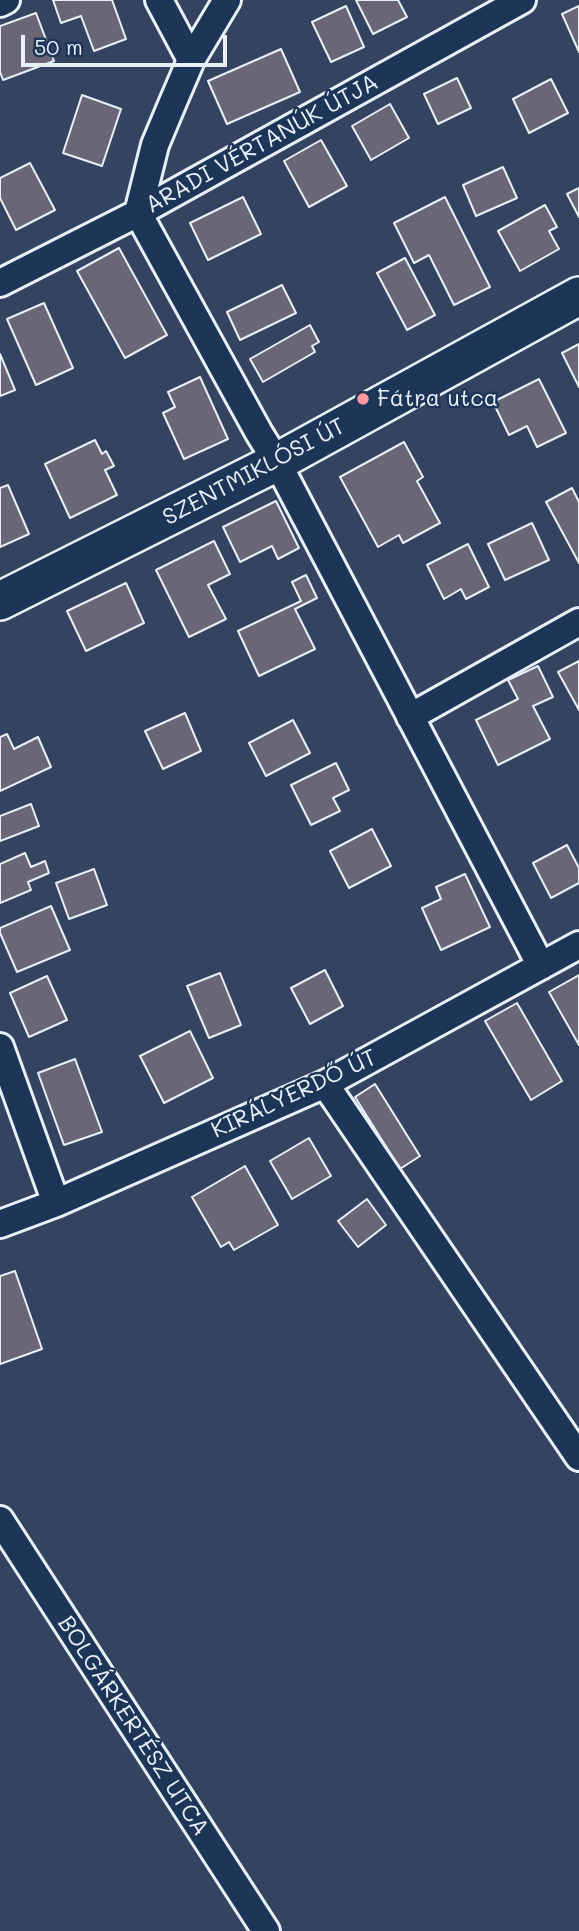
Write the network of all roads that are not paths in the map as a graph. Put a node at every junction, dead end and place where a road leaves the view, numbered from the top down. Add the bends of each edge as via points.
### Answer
1 (6, 0) edge
2 (159, 0) edge
3 (227, 0) edge
4 (522, 0) edge
5 (0, 3) edge
6 (191, 60) junction
7 (138, 213) junction
8 (0, 283) edge
9 (579, 296) edge
10 (277, 462) junction
11 (0, 601) edge
12 (579, 622) edge
13 (410, 717) junction
14 (579, 945) edge
15 (541, 966) junction
16 (0, 1047) edge
17 (325, 1084) junction
18 (56, 1203) junction
19 (0, 1224) edge
20 (579, 1457) edge
21 (0, 1520) edge
22 (266, 1931) edge

1 - 5 street
2 - 6 street
3 - 6 street
4 - 7 street, ARADI VÉRTANÚK ÚTJA
6 - 7 street via 155,145
7 - 8 street, ARADI VÉRTANÚK ÚTJA
7 - 10 street
9 - 10 street, SZENTMIKLÓSI ÚT
10 - 11 street, SZENTMIKLÓSI ÚT
10 - 13 street
12 - 13 street
13 - 15 street
14 - 15 street, KIRÁLYERDŐ ÚT
15 - 17 street, KIRÁLYERDŐ ÚT
16 - 18 street
17 - 18 street, KIRÁLYERDŐ ÚT
17 - 20 street
18 - 19 street, KIRÁLYERDŐ ÚT
21 - 22 street, BOLGÁRKERTÉSZ UTCA

